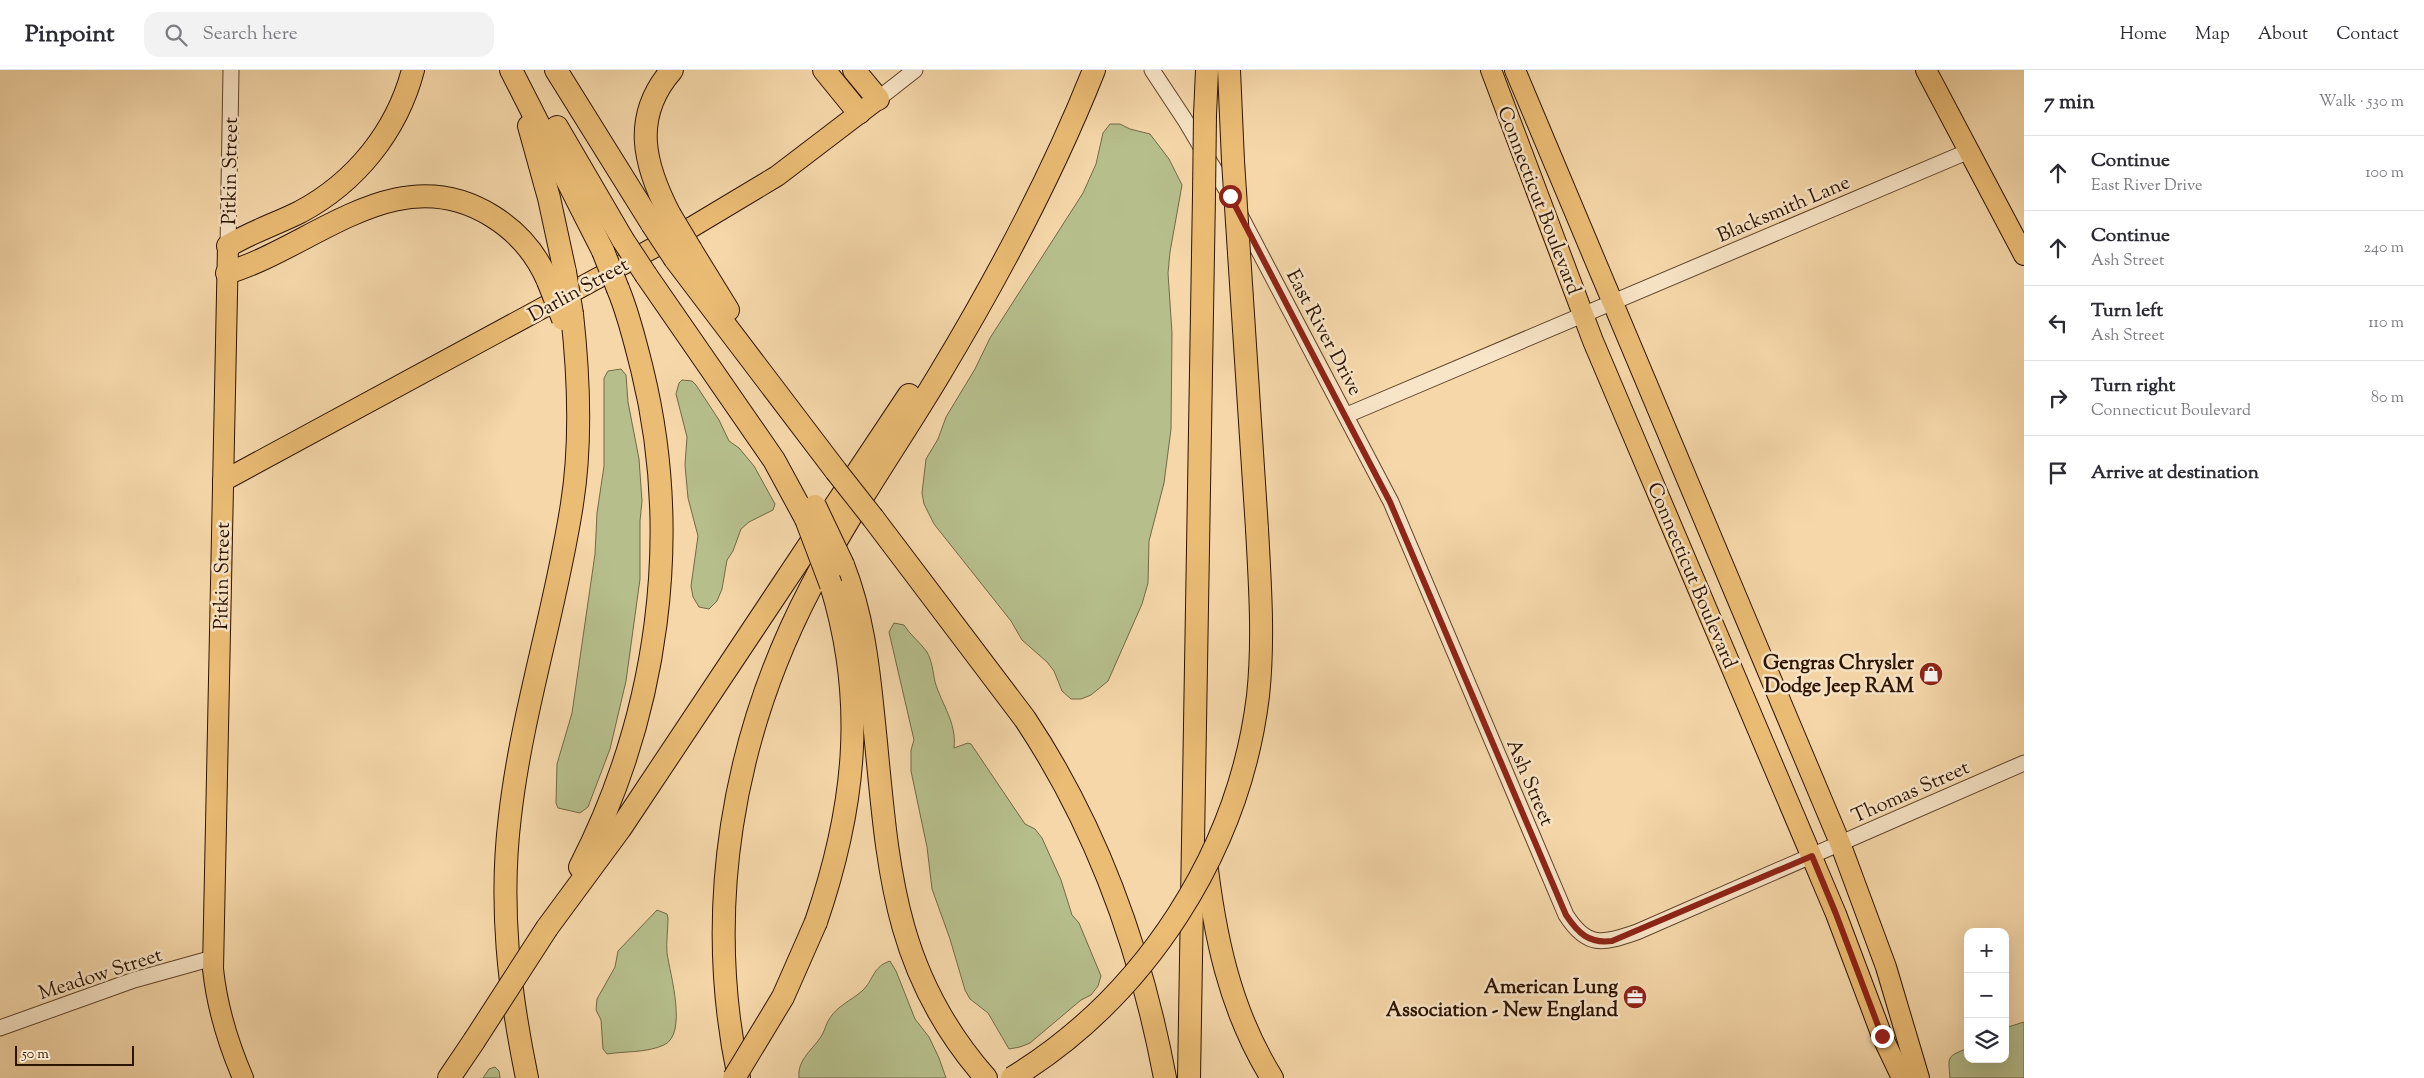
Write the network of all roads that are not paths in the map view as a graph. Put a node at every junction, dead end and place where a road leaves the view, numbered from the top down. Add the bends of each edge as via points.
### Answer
1 (231, 70) edge
2 (413, 70) edge
3 (556, 70) edge
4 (672, 70) edge
5 (824, 70) edge
6 (854, 70) edge
7 (915, 70) edge
8 (1094, 70) edge
9 (1152, 70) edge
10 (1207, 70) edge
11 (1229, 70) edge
12 (1491, 70) edge
13 (1515, 70) edge
14 (1926, 70) edge
15 (518, 73) edge
16 (878, 99) junction
17 (859, 113) junction
18 (1969, 151) junction
19 (661, 220) junction
20 (228, 246) junction
21 (2024, 255) edge
22 (227, 273) junction
23 (556, 276) junction
24 (995, 277) junction
25 (1612, 302) junction
26 (1583, 314) junction
27 (1347, 415) junction
28 (223, 481) junction
29 (810, 512) junction
30 (2024, 763) edge
31 (1194, 774) junction
32 (1840, 844) junction
33 (1812, 856) junction
34 (547, 928) junction
35 (724, 953) junction
36 (213, 958) junction
37 (516, 1023) junction
38 (0, 1028) edge
39 (243, 1078) edge
40 (449, 1078) edge
41 (527, 1078) edge
42 (536, 1078) edge
43 (734, 1078) edge
44 (739, 1078) edge
45 (754, 1078) edge
46 (986, 1078) edge
47 (1012, 1078) edge
48 (1165, 1078) edge
49 (1189, 1078) edge
50 (1272, 1078) edge
51 (1902, 1078) edge
52 (1919, 1078) edge

1 - 20 street, Pitkin Street
2 - 20 highway via 403,102 390,125 351,176 309,207
3 - 19 highway
4 - 19 highway via 653,101 645,133
5 - 17 highway
6 - 16 highway
7 - 16 street, Darlin Street
8 - 24 highway via 1053,164
9 - 27 street, East River Drive via 1226,189
10 - 31 highway, bridge
11 - 47 highway, bridge via 1262,638 1256,711 1241,776 1212,853 1170,928 1135,973 1081,1028
12 - 26 main road, Connecticut Boulevard
13 - 25 main road, Connecticut Boulevard
14 - 18 main road
15 - 23 highway via 549,198
15 - 29 highway, bridge via 570,150 646,275 711,370 769,440
15 - 34 highway, bridge via 603,251 639,356 656,443 661,527 657,614 645,688 621,773 586,856
16 - 17 main road, Darlin Street
17 - 28 main road, Darlin Street via 777,176 692,227
18 - 21 main road
18 - 25 street, Blacksmith Lane
19 - 48 highway, bridge via 777,396 1025,719 1046,752 1077,809 1128,929
20 - 22 main road, Pitkin Street
22 - 23 highway via 262,260 364,210 396,199 425,195 466,204 500,221
22 - 28 main road, Pitkin Street
23 - 37 highway, bridge via 574,341 578,428 572,503 509,823 505,924
24 - 34 highway via 959,316 620,830
24 - 35 highway via 940,374 829,554 772,671 749,739 734,806 725,885
25 - 26 street, East River Drive
25 - 32 main road, Connecticut Boulevard
26 - 27 street, East River Drive
26 - 33 main road, Connecticut Boulevard
27 - 33 street, Ash Street via 1390,502 1566,915 1577,931 1595,942 1612,941
28 - 36 main road, Pitkin Street
29 - 43 highway, bridge via 843,633 852,716 852,767 841,840 816,922 783,997
29 - 46 highway, bridge via 843,566 855,600 866,654 891,872 903,929 916,967 938,1011
30 - 32 street, Thomas Street
31 - 49 highway
31 - 50 highway via 1212,906 1224,966 1244,1025
32 - 33 street, Thomas Street
32 - 52 main road, Connecticut Boulevard via 1886,967
33 - 51 main road, Connecticut Boulevard via 1882,1036
34 - 40 highway, bridge
35 - 44 highway via 728,1016
35 - 45 highway
36 - 38 street, Meadow Street via 125,983
36 - 39 main road, Pitkin Street via 221,1015
37 - 41 highway
37 - 42 highway

